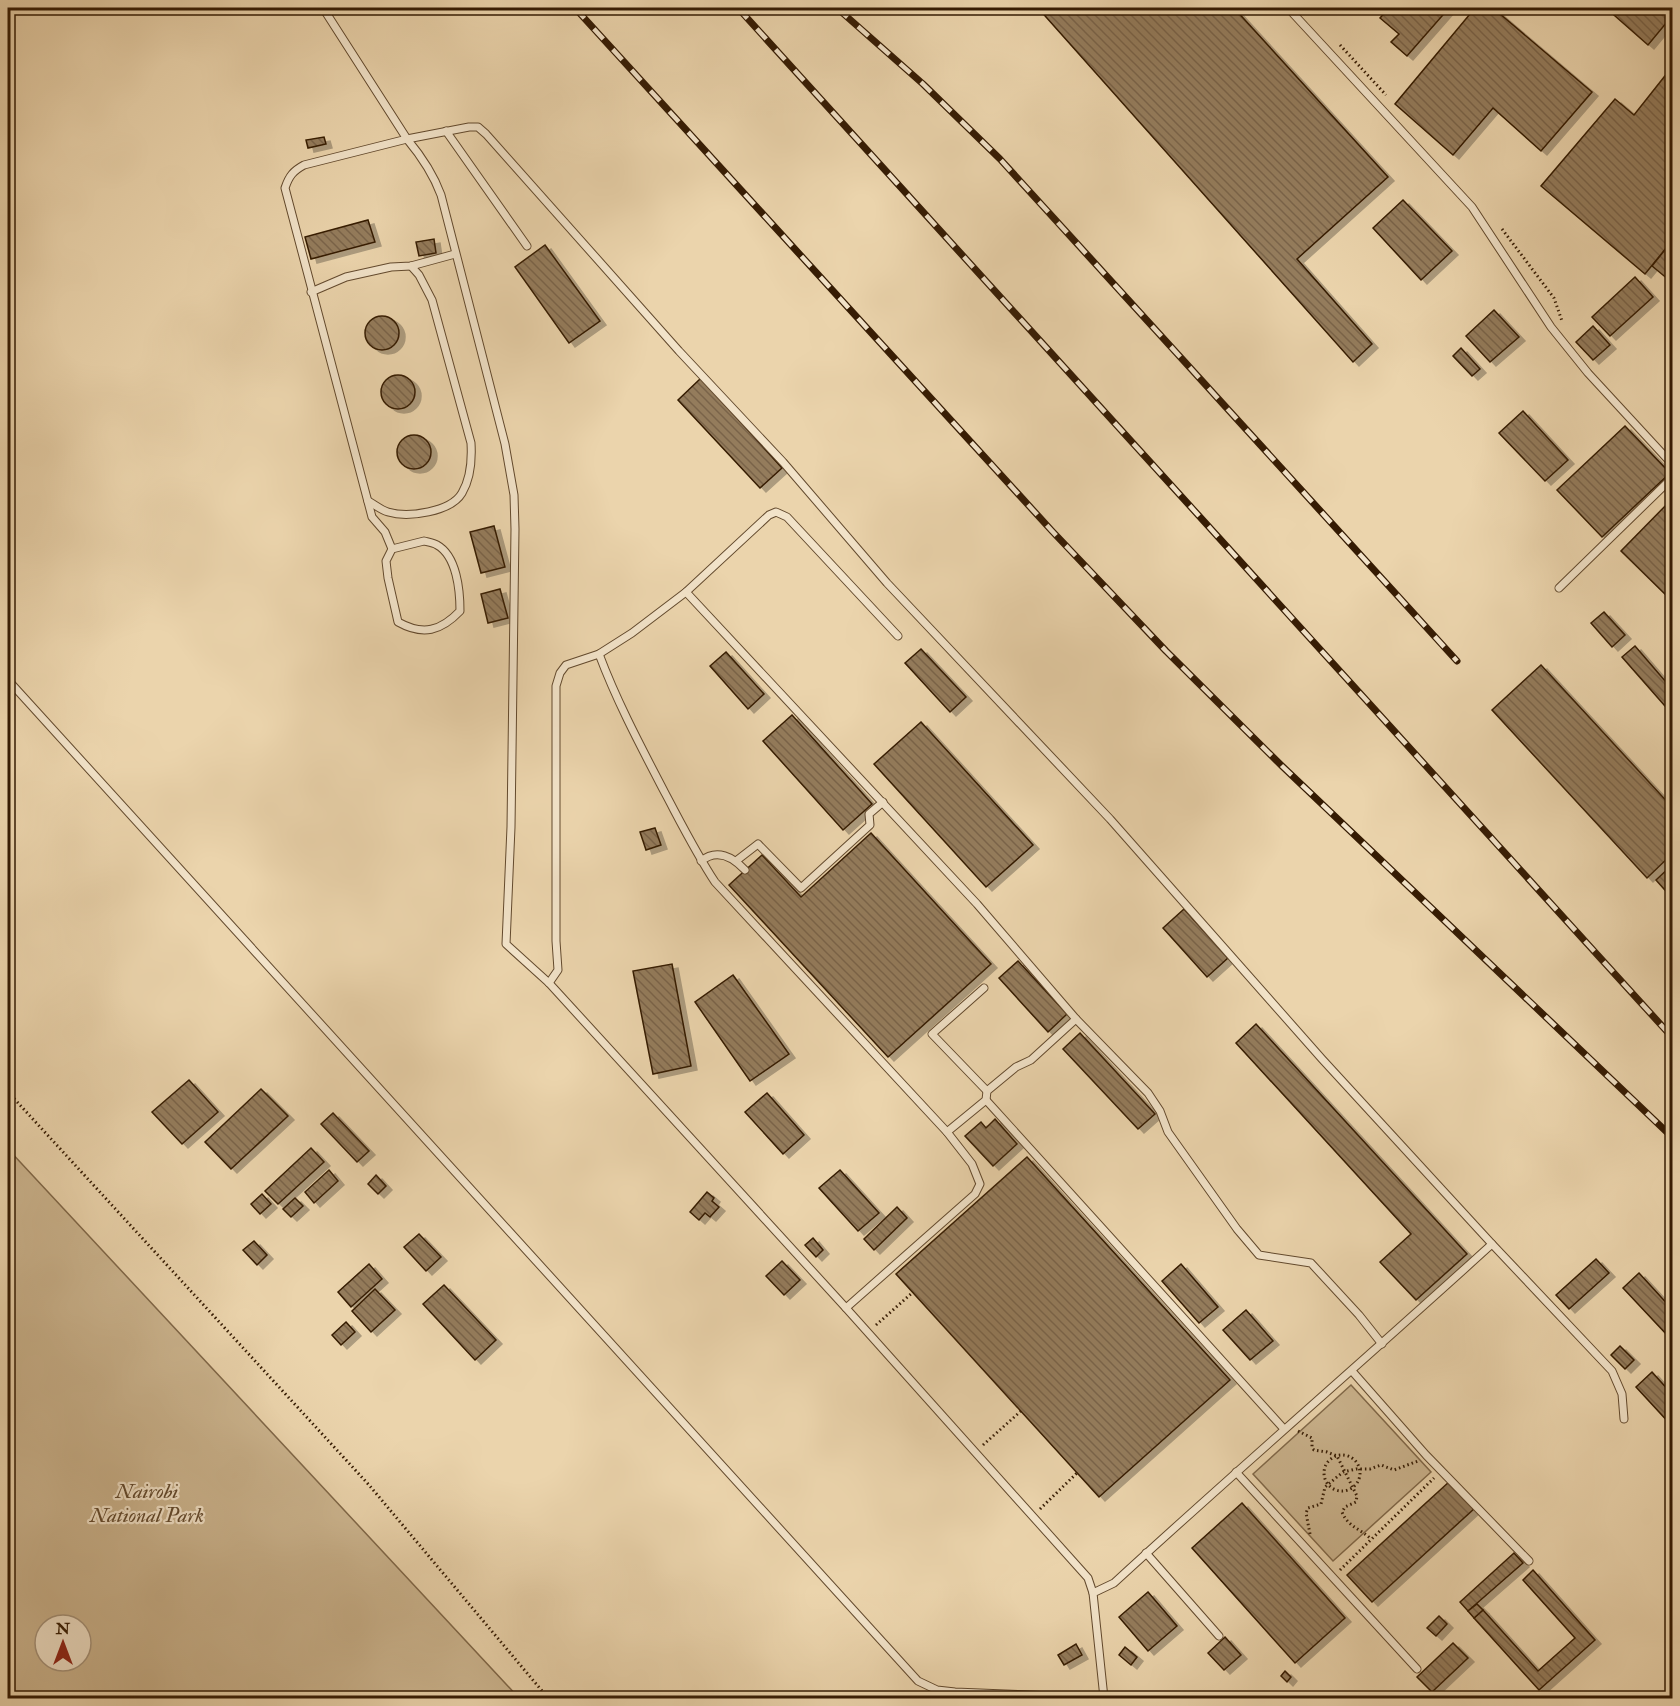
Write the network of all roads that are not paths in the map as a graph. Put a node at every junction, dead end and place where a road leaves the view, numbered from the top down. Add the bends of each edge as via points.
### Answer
1 (323, 8) edge
2 (1288, 8) edge
3 (446, 131) junction
4 (407, 139) junction
5 (526, 246) dead end
6 (454, 254) junction
7 (411, 266) junction
8 (312, 292) junction
9 (1672, 464) edge
10 (1672, 478) edge
11 (368, 501) junction
12 (392, 549) junction
13 (1559, 588) dead end
14 (686, 592) junction
15 (898, 636) dead end
16 (599, 654) junction
17 (8, 680) edge
18 (883, 802) junction
19 (701, 861) junction
20 (736, 861) junction
21 (745, 870) dead end
22 (549, 982) junction
23 (984, 988) dead end
24 (1076, 1019) junction
25 (987, 1091) junction
26 (986, 1100) junction
27 (947, 1132) junction
28 (1492, 1244) junction
29 (846, 1308) junction
30 (1382, 1344) junction
31 (1352, 1371) junction
32 (1624, 1419) dead end
33 (1287, 1426) junction
34 (1236, 1472) junction
35 (1146, 1553) junction
36 (1529, 1562) dead end
37 (1093, 1593) junction
38 (1219, 1636) dead end
39 (1417, 1669) dead end
40 (1104, 1698) edge

1 - 4 lane
2 - 9 lane via 1473,207 1551,327 1587,373
3 - 4 lane
3 - 5 lane
3 - 28 lane via 478,127 486,134 783,462 887,583 1110,819
4 - 6 lane via 434,176
4 - 8 lane via 304,165 288,179 285,188
6 - 7 lane
6 - 22 lane via 505,444 513,495 511,827 506,944
7 - 8 lane via 346,277
7 - 11 lane via 432,300 471,443 472,464 461,495 441,509 411,516 387,512
8 - 11 lane
10 - 13 lane
11 - 12 lane via 372,517 386,532
12 - 12 lane via 386,561 398,622 413,630 427,630 450,621 460,610 450,557 437,545 423,541
14 - 15 lane via 776,512 787,517
14 - 16 lane
14 - 18 lane
16 - 19 lane via 613,690
16 - 22 lane via 566,664 556,686 558,970
17 - 40 lane via 918,1681 937,1690 955,1692
18 - 20 lane via 869,814 870,825 801,888 759,844
18 - 24 lane
19 - 20 lane via 708,855 722,854
19 - 27 lane via 715,882
20 - 21 lane
22 - 29 lane
23 - 25 lane via 932,1034
24 - 25 lane via 1031,1060
24 - 30 lane via 1148,1093 1168,1132 1259,1255 1311,1263
25 - 26 lane
26 - 27 lane
26 - 33 lane
27 - 29 lane via 972,1164 980,1184 975,1194
28 - 30 lane
28 - 32 lane via 1612,1371 1622,1394
29 - 37 lane via 1088,1578
30 - 31 lane
31 - 33 lane
31 - 36 lane
33 - 34 lane
34 - 35 lane
34 - 39 lane
35 - 37 lane via 1114,1582
35 - 38 lane
37 - 40 lane

